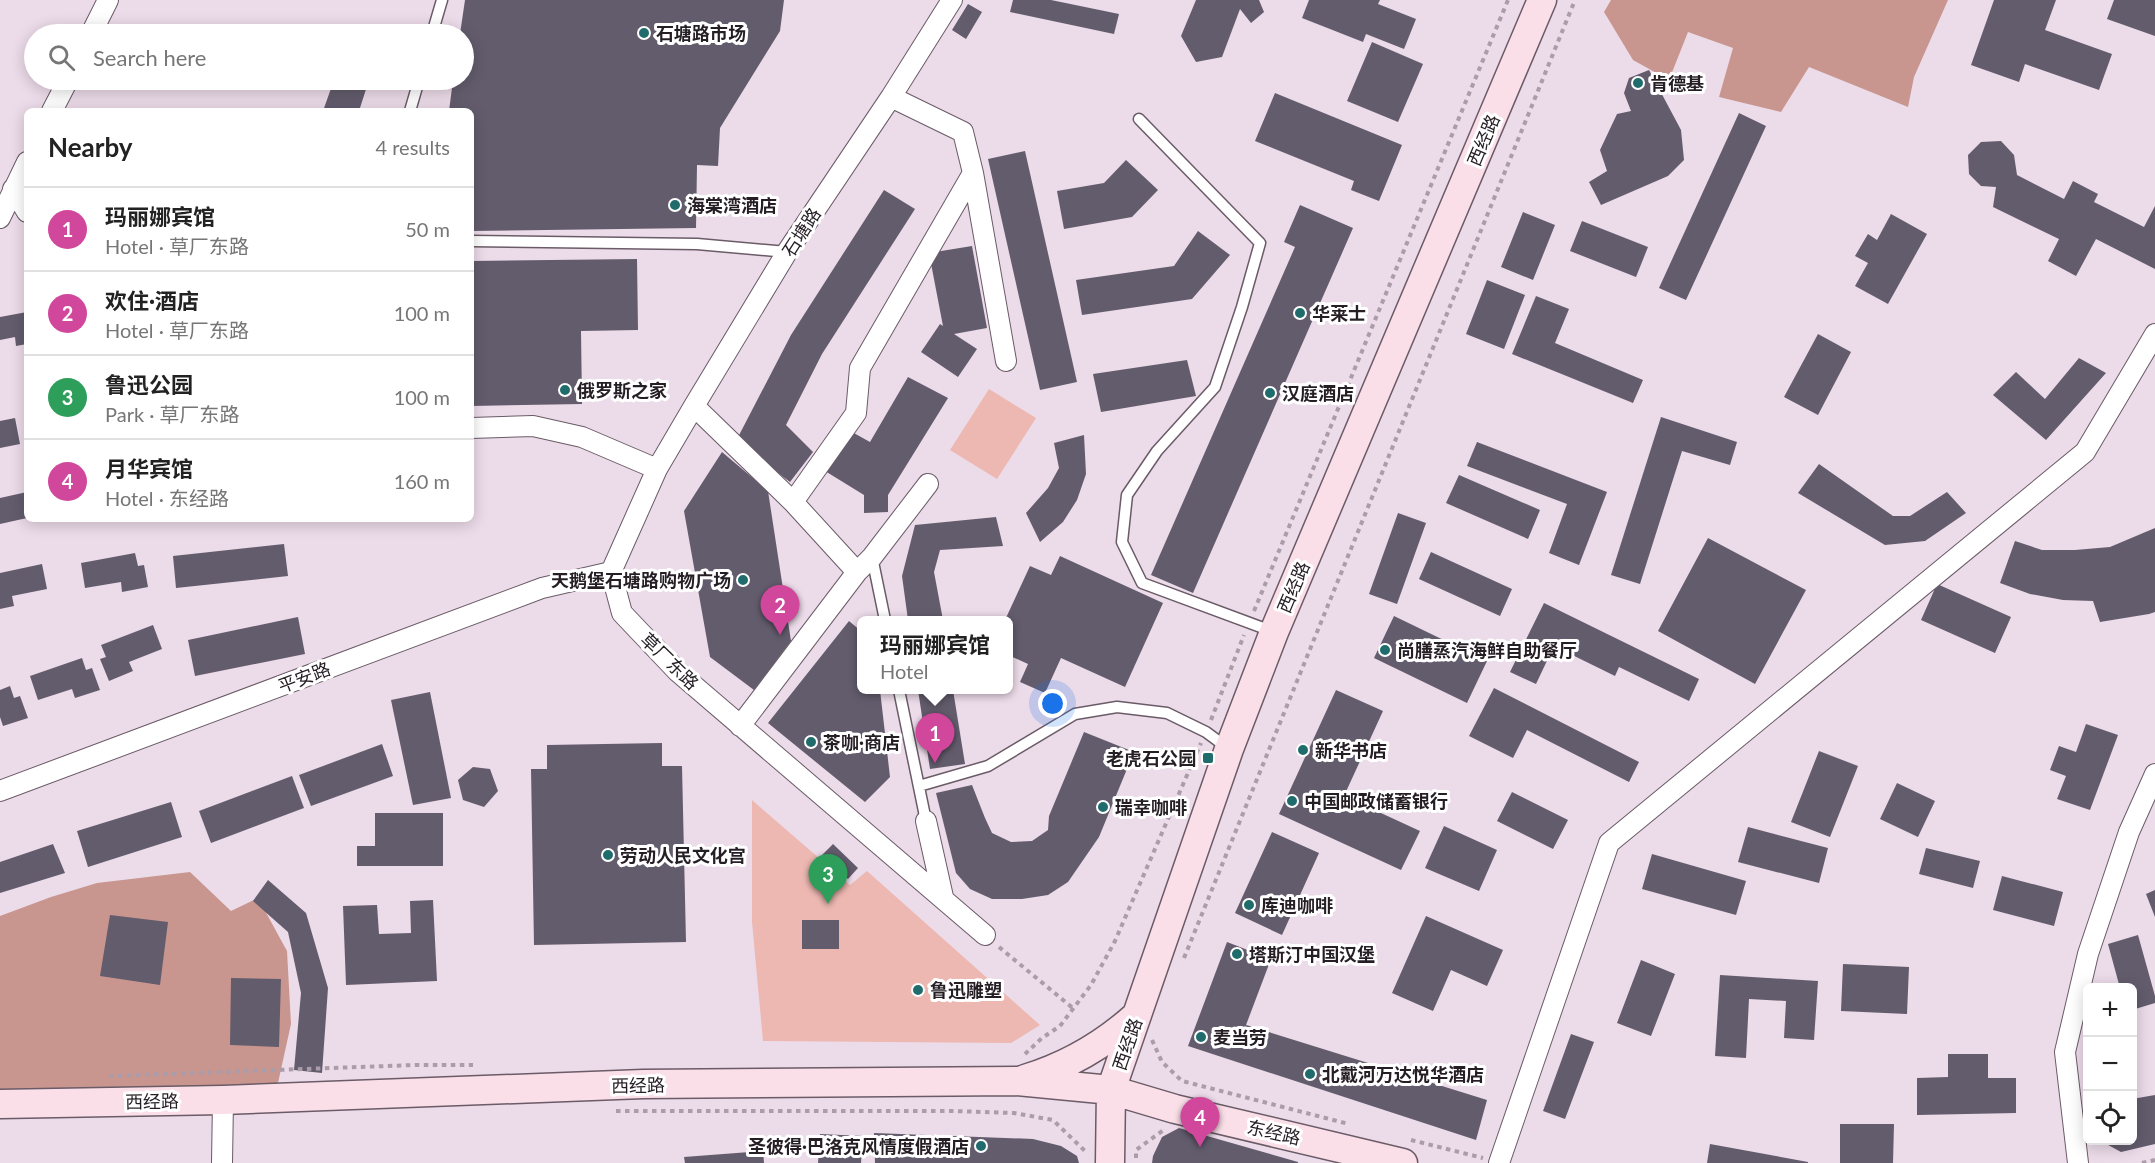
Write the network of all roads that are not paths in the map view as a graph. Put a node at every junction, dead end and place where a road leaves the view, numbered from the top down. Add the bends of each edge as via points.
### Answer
1 (108, 0) edge
2 (442, 0) edge
3 (952, 0) edge
4 (1542, 0) edge
5 (96, 24) edge
6 (435, 24) edge
7 (63, 90) edge
8 (416, 90) edge
9 (891, 97) junction
10 (54, 108) edge
11 (411, 108) edge
12 (1139, 119) dead end
13 (24, 168) edge
14 (973, 173) junction
15 (13, 189) junction
16 (24, 207) edge
17 (0, 218) edge
18 (474, 241) edge
19 (787, 252) junction
20 (2155, 334) edge
21 (1006, 361) dead end
22 (694, 406) junction
23 (474, 428) edge
24 (657, 469) junction
25 (928, 484) dead end
26 (793, 502) junction
27 (872, 557) junction
28 (611, 572) junction
29 (858, 572) junction
30 (884, 616) edge
31 (1274, 632) junction
32 (900, 694) edge
33 (740, 726) junction
34 (1229, 749) junction
35 (2155, 774) edge
36 (919, 786) junction
37 (0, 791) edge
38 (926, 821) joint
39 (943, 897) junction
40 (985, 935) road end
41 (1145, 1023) junction
42 (1016, 1081) junction
43 (1111, 1090) junction
44 (223, 1100) junction
45 (0, 1104) edge
46 (1406, 1151) edge
47 (1101, 1161) edge
48 (1500, 1162) edge
49 (222, 1163) edge
50 (2078, 1163) edge

1 - 5 street
2 - 6 lane
3 - 9 street, 石塘路
4 - 31 main road, 西经路
7 - 10 street
8 - 11 lane
9 - 14 street via 963,132
9 - 19 street, 石塘路
12 - 31 lane via 1260,243 1215,387 1158,451 1127,495 1122,542 1142,583
13 - 15 street
14 - 21 street
14 - 26 street via 860,368 856,413
15 - 16 street
15 - 17 street
18 - 19 lane via 697,244
19 - 22 street, 石塘路
20 - 48 street via 2085,452 1609,843
22 - 24 street, 石塘路
22 - 26 street
23 - 24 street via 533,426 582,437
24 - 28 street
25 - 27 street
26 - 29 street
27 - 29 street
27 - 30 lane
28 - 33 street, 草厂东路 via 622,614 678,672
28 - 37 street, 平安路 via 542,588
29 - 33 street
31 - 34 main road, 西经路
32 - 36 lane
33 - 39 street, 草厂东路
34 - 36 lane via 1206,732 1167,713 1117,707 1075,714 988,766
34 - 41 main road, 西经路
35 - 50 street via 2129,832 2088,954 2065,1052
36 - 38 lane
38 - 39 street
39 - 40 street, 草厂东路
41 - 42 main road via 1122,1029 1053,1070
41 - 43 main road, 西经路
42 - 43 main road, 西经路
42 - 44 main road, 西经路 via 643,1084
43 - 46 main road, 东经路 via 1175,1109
43 - 47 main road
44 - 45 main road, 西经路
44 - 49 street

